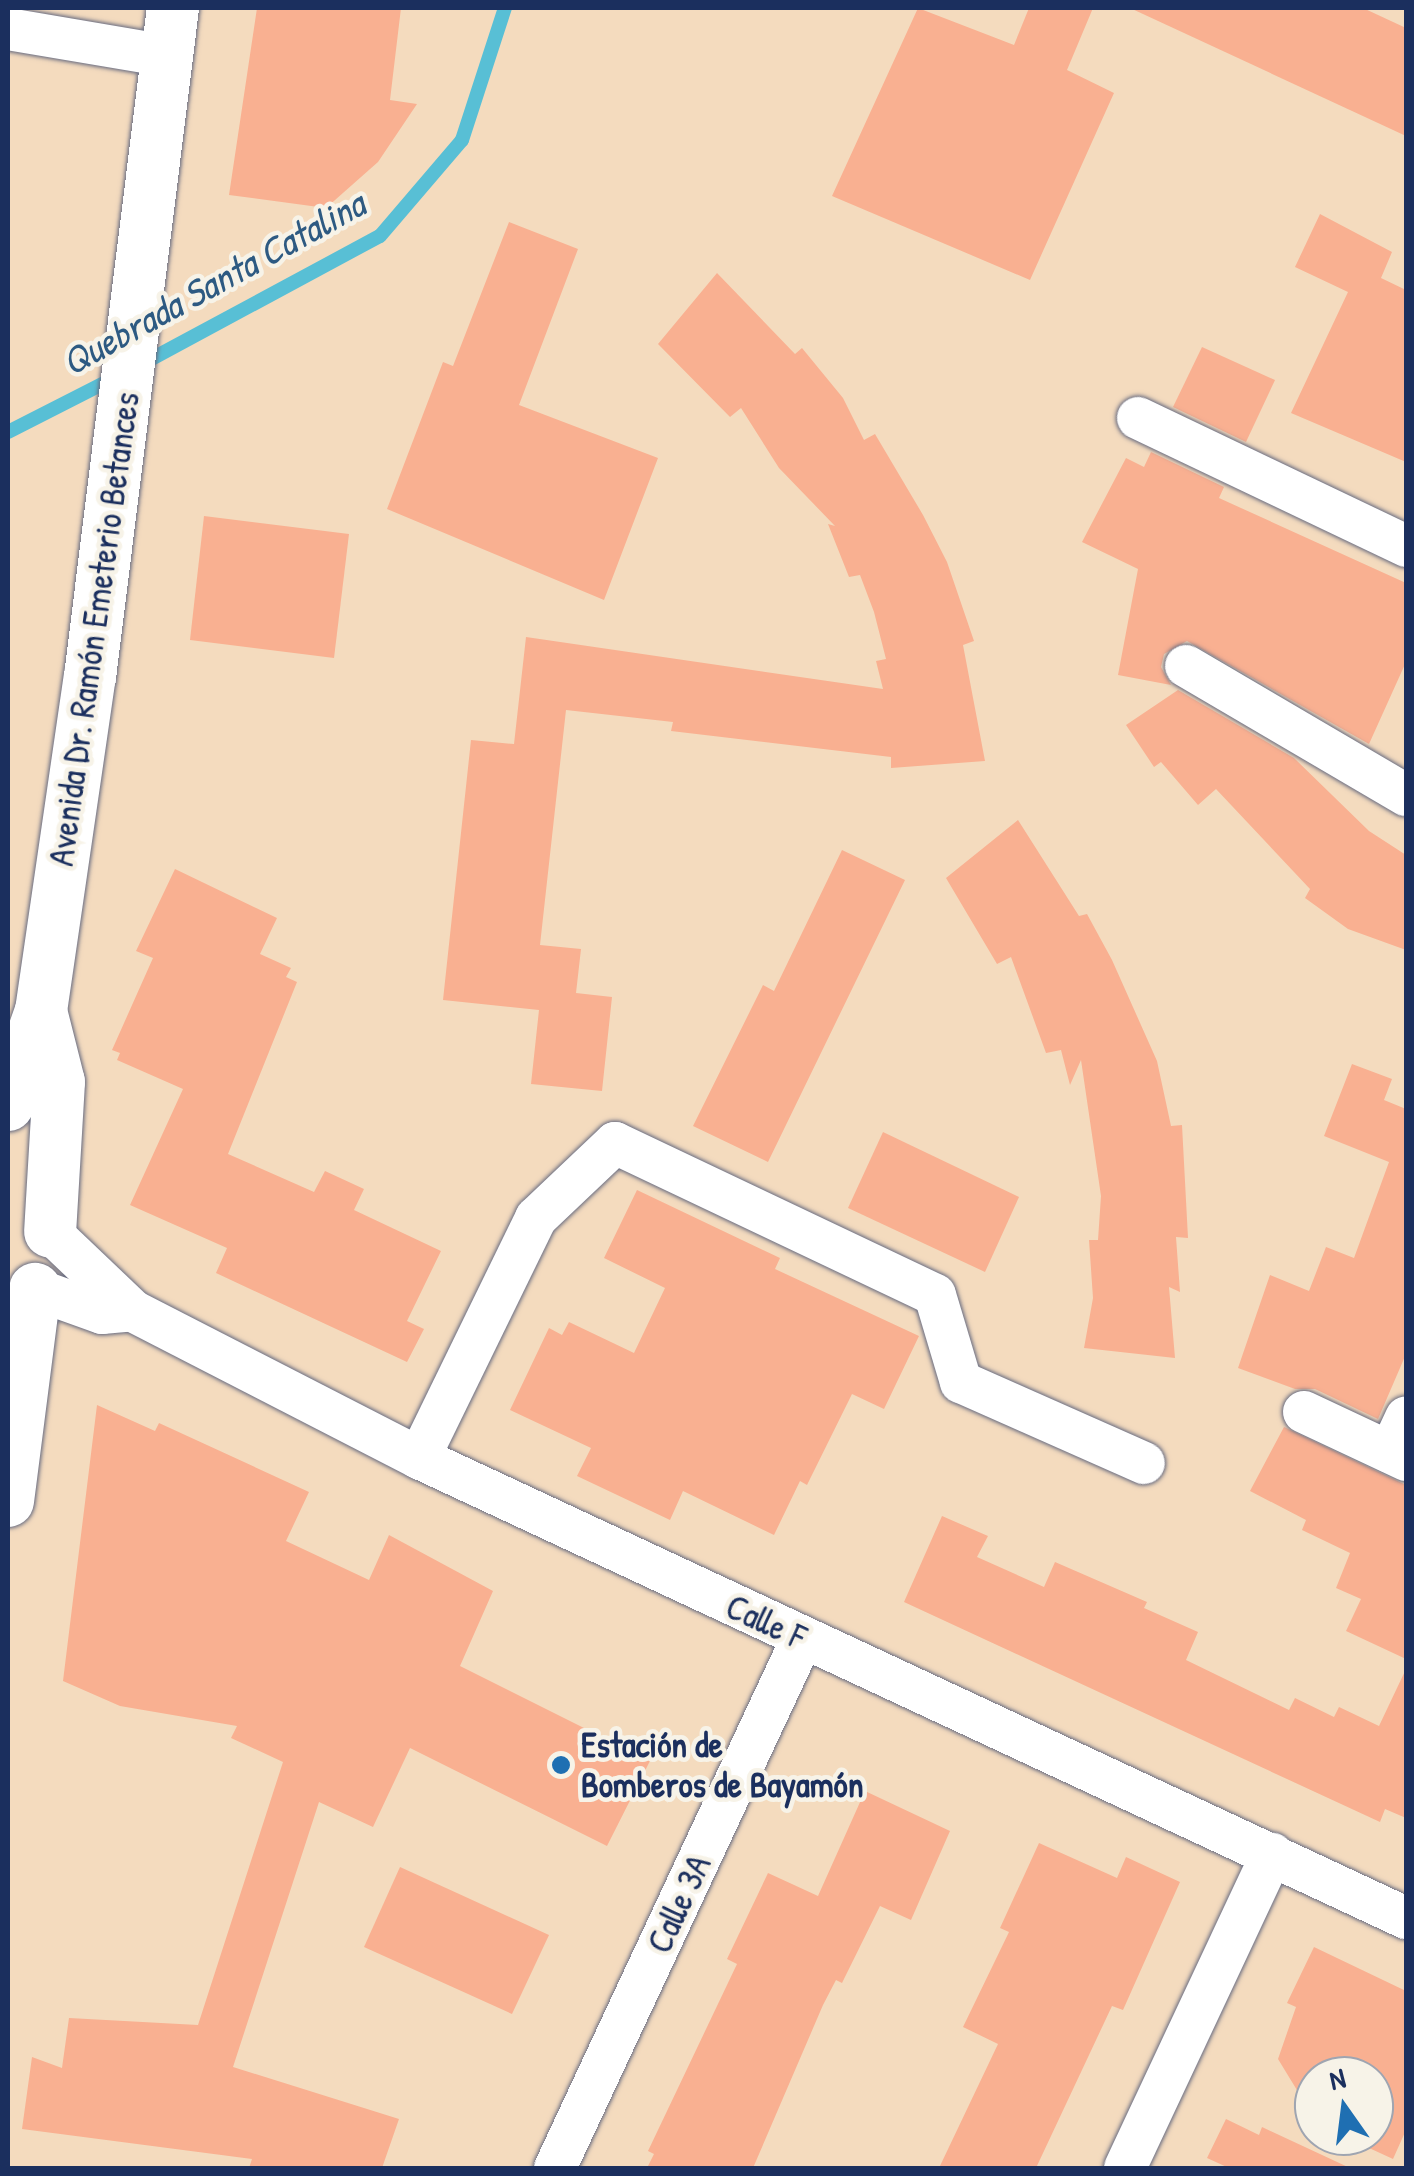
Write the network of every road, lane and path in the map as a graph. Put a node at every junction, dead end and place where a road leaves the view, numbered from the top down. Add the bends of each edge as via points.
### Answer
1 (8, 29) edge
2 (170, 32) edge
3 (1138, 418) dead end
4 (1406, 546) edge
5 (1186, 666) dead end
6 (1401, 778) edge
7 (41, 1011) junction
8 (8, 1106) edge
9 (29, 1223) edge
10 (21, 1291) edge
11 (132, 1311) junction
12 (1304, 1412) dead end
13 (1401, 1443) edge
14 (419, 1458) junction
15 (1144, 1463) dead end
16 (8, 1501) edge
17 (802, 1639) junction
18 (1272, 1854) junction
19 (1406, 1918) edge
20 (555, 2168) edge
21 (1125, 2168) edge

1 - 2 street
2 - 7 street, Avenida Dr. Ramón Emeterio Betances
3 - 4 street
5 - 6 street
7 - 8 street, Avenida Dr. Ramón Emeterio Betances
7 - 9 street, Avenida Dr. Ramón Emeterio Betances via 59,1082
9 - 10 street, Avenida Dr. Ramón Emeterio Betances via 52,1270
9 - 11 street, Calle F
10 - 11 street, Calle F via 102,1313
10 - 16 street
11 - 14 street, Calle F
12 - 13 street
14 - 15 street via 536,1218 615,1143 934,1295 961,1382
14 - 17 street, Calle F
17 - 18 street, Calle F
17 - 20 street, Calle 3A
18 - 19 street, Calle F
18 - 21 street

